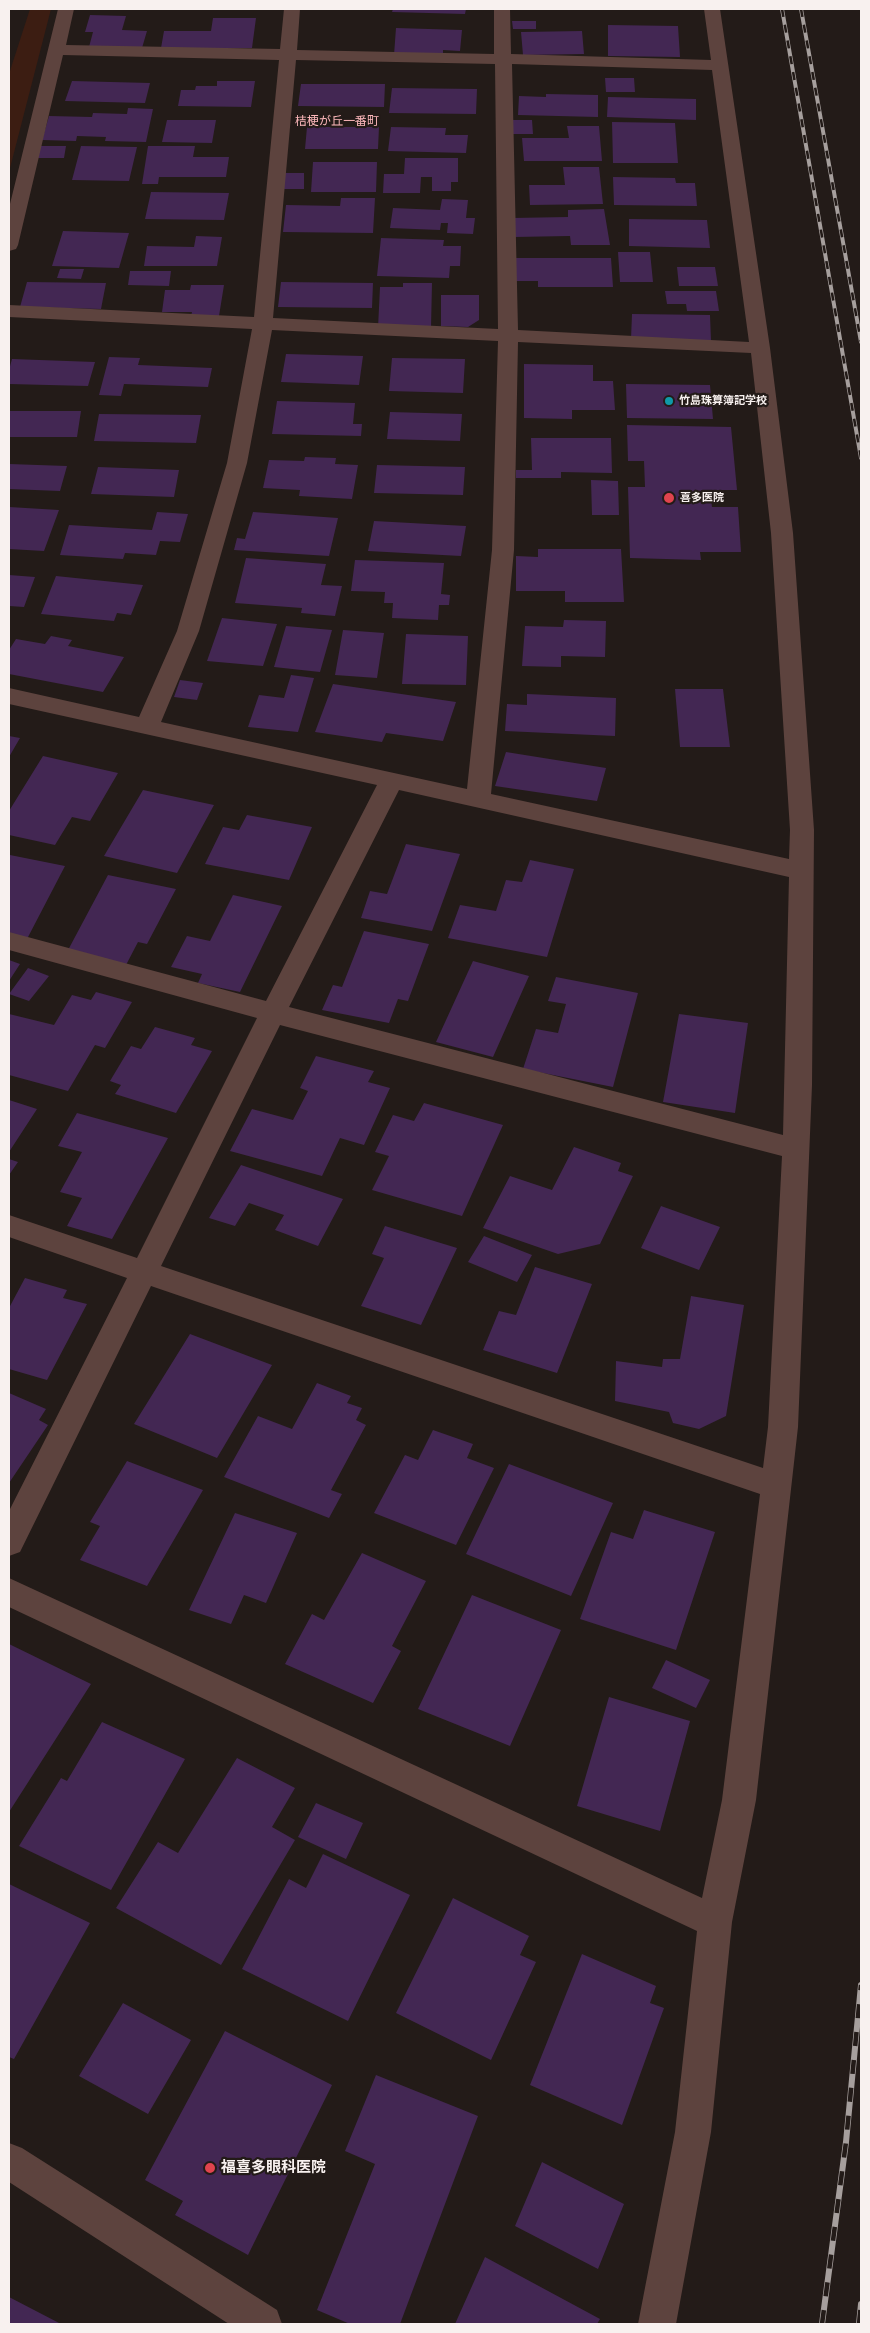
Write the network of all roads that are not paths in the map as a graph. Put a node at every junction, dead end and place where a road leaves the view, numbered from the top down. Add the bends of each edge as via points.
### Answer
1 (66, 9) edge
2 (292, 9) edge
3 (502, 9) edge
4 (712, 9) edge
5 (57, 50) junction
6 (288, 55) junction
7 (502, 59) junction
8 (720, 65) junction
9 (9, 245) edge
10 (9, 311) edge
11 (263, 323) junction
12 (508, 335) junction
13 (760, 348) junction
14 (9, 696) edge
15 (147, 726) junction
16 (392, 780) junction
17 (478, 800) junction
18 (802, 871) junction
19 (9, 941) edge
20 (273, 1012) junction
21 (796, 1149) junction
22 (9, 1226) edge
23 (144, 1272) junction
24 (776, 1486) junction
25 (9, 1542) edge
26 (9, 1592) edge
27 (715, 1922) junction
28 (9, 2161) edge
29 (263, 2324) edge
30 (657, 2324) edge

1 - 5 street
2 - 6 street
3 - 7 street
4 - 8 street
5 - 6 street
5 - 9 street
6 - 7 street
6 - 11 street
7 - 8 street
7 - 12 street
8 - 13 street
10 - 11 street
11 - 12 street
11 - 15 street via 237,463 188,631
12 - 13 street
12 - 17 street via 503,550
13 - 18 street via 782,533
14 - 15 street
15 - 16 street
16 - 17 street
16 - 20 street
17 - 18 street
18 - 21 street
19 - 20 street
20 - 21 street
20 - 23 street
21 - 24 street
22 - 23 street
23 - 24 street
23 - 25 street
24 - 27 street via 740,1800
26 - 27 street
27 - 30 street via 693,2132
28 - 29 street

